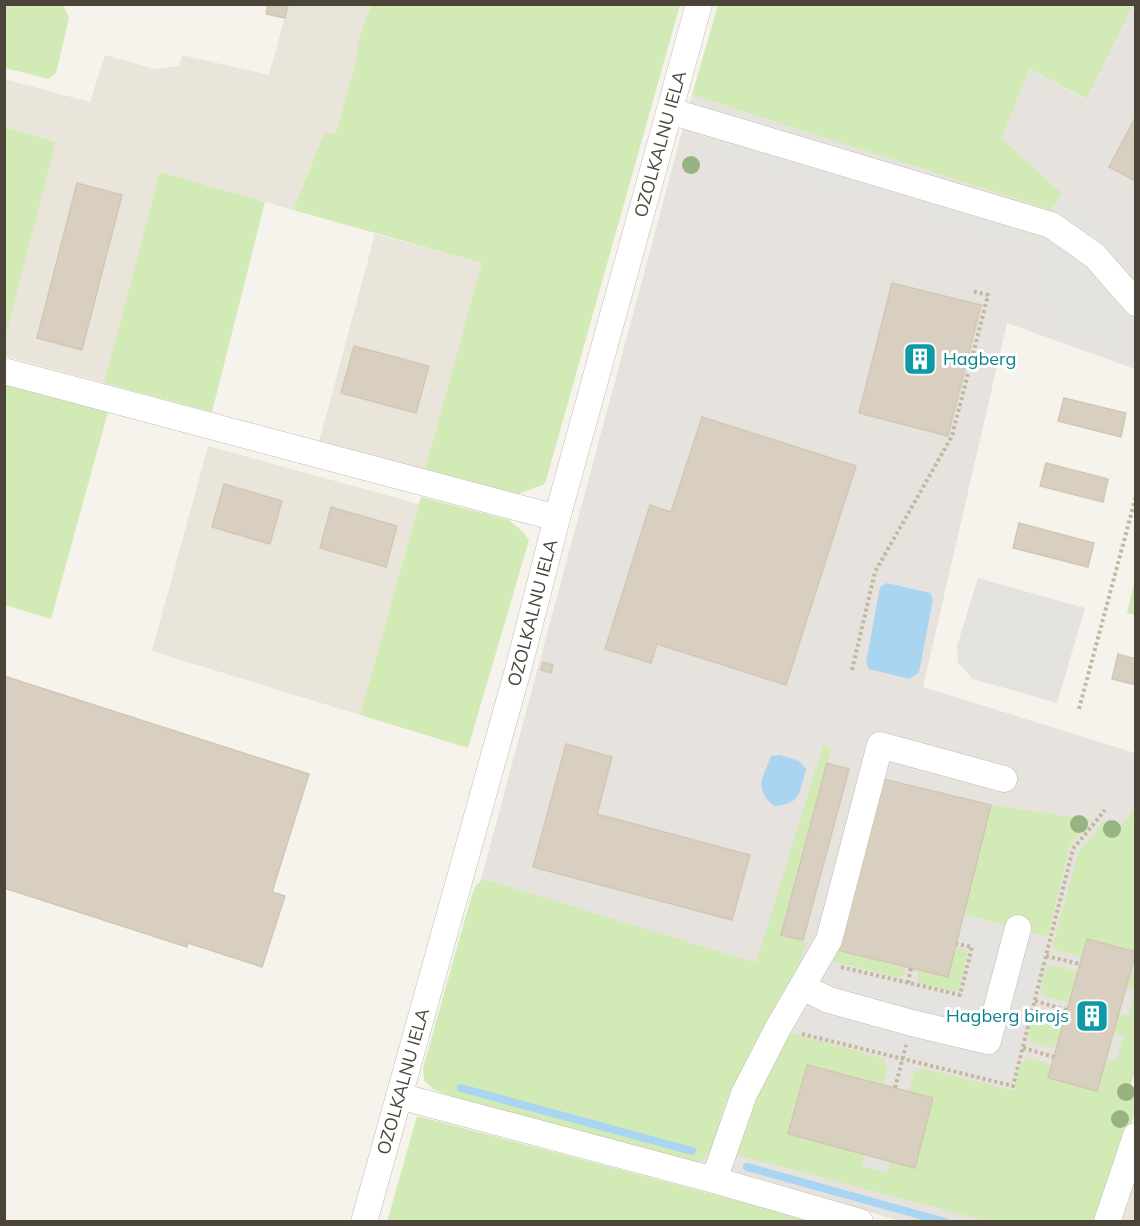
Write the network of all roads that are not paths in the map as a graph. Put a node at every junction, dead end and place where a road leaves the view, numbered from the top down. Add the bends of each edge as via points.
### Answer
1 (699, 4) edge
2 (670, 111) junction
3 (1136, 303) edge
4 (4, 371) edge
5 (557, 518) junction
6 (1004, 779) dead end
7 (1018, 928) dead end
8 (802, 987) junction
9 (399, 1096) junction
10 (1136, 1137) edge
11 (714, 1180) junction
12 (364, 1221) edge
13 (860, 1221) edge
14 (1107, 1221) edge

1 - 2 street, OZOLKALNU IELA
2 - 3 street via 1051,225 1095,256
2 - 5 street, OZOLKALNU IELA
4 - 5 street
5 - 9 street, OZOLKALNU IELA
6 - 8 street via 880,745 829,940
7 - 8 street via 988,1041 829,1000
8 - 11 street via 744,1094
9 - 11 street
9 - 12 street, OZOLKALNU IELA
10 - 14 street
11 - 13 street

